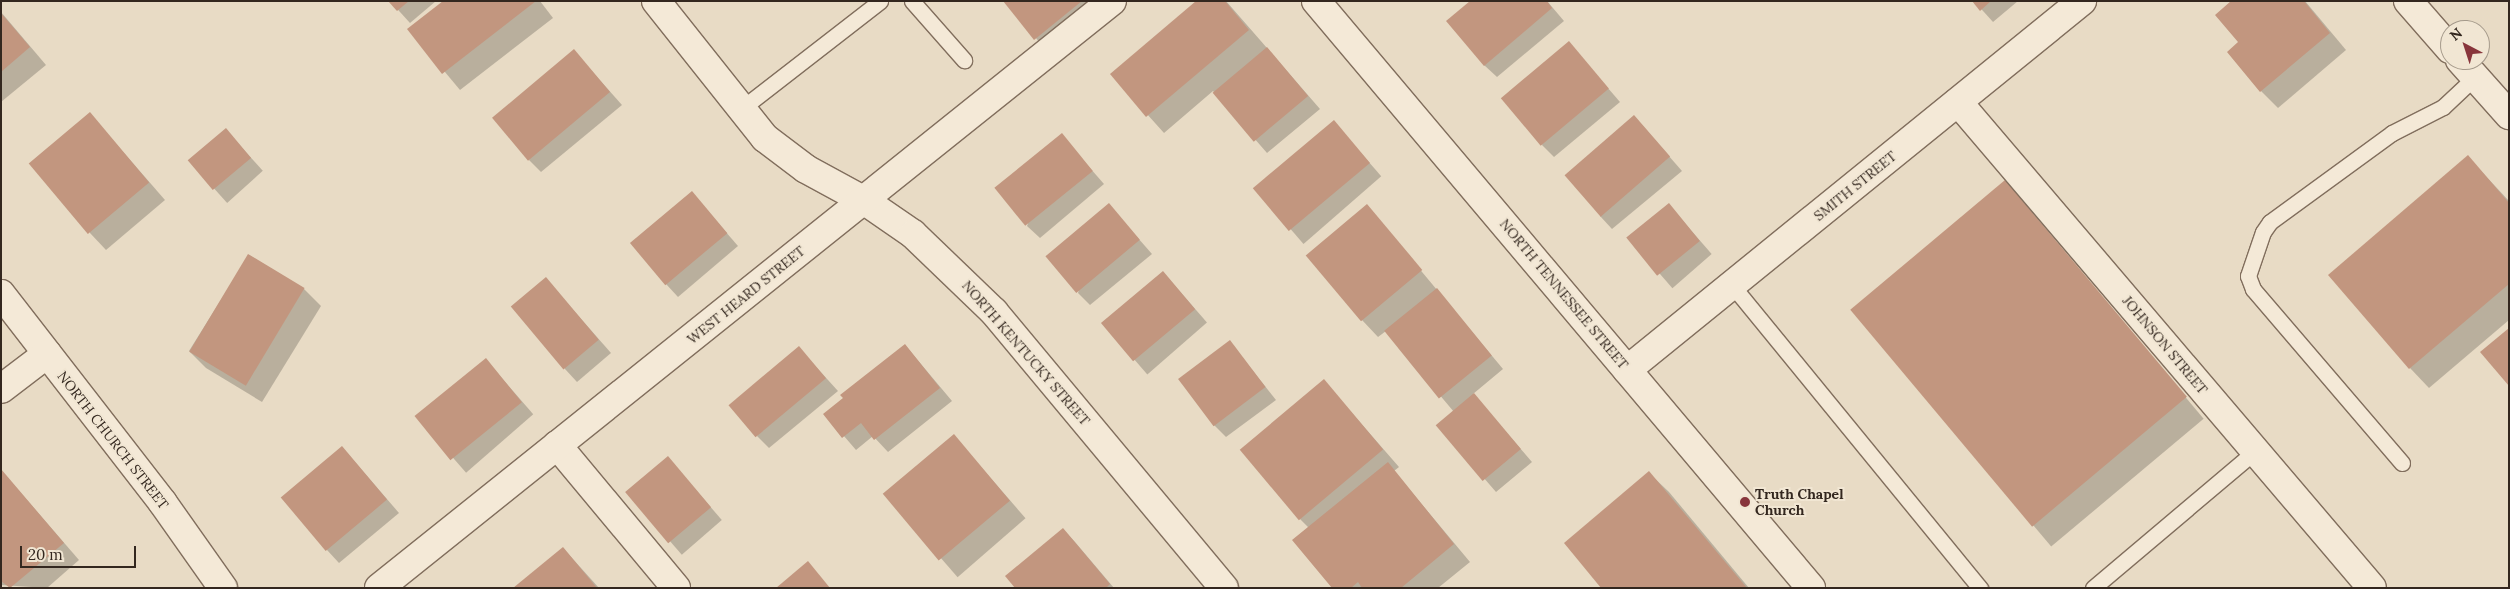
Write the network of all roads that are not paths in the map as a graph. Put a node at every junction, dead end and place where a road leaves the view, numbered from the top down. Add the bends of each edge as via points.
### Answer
1 (656, 1) edge
2 (880, 1) edge
3 (912, 1) edge
4 (1112, 1) edge
5 (1316, 1) edge
6 (2082, 1) edge
7 (2408, 1) edge
8 (2440, 38) edge
9 (964, 60) dead end
10 (2466, 70) edge
11 (2469, 70) edge
12 (1958, 102) junction
13 (742, 109) junction
14 (2509, 115) edge
15 (865, 200) junction
16 (1732, 285) junction
17 (1, 294) edge
18 (47, 354) junction
19 (1627, 370) junction
20 (1, 389) edge
21 (557, 445) junction
22 (2255, 451) junction
23 (2402, 463) dead end
24 (222, 588) edge
25 (379, 588) edge
26 (676, 588) edge
27 (1224, 588) edge
28 (1811, 588) edge
29 (1980, 588) edge
30 (2093, 588) edge
31 (2372, 588) edge

1 - 13 street, NORTH KENTUCKY STREET
2 - 13 lane
3 - 9 lane
4 - 15 street, WEST HEARD STREET
5 - 19 street, NORTH TENNESSEE STREET
6 - 12 street, SMITH STREET
7 - 8 street
10 - 23 lane via 2444,107 2392,133 2270,222 2263,232 2248,276 2253,289
11 - 14 street
12 - 16 street, SMITH STREET
12 - 22 street, JOHNSON STREET
13 - 15 street, NORTH KENTUCKY STREET via 765,138 806,169
15 - 21 street, WEST HEARD STREET
15 - 27 street, NORTH KENTUCKY STREET via 913,234 994,312
16 - 19 street, SMITH STREET
16 - 29 lane
17 - 18 street, NORTH CHURCH STREET
18 - 20 street
18 - 24 street, NORTH CHURCH STREET via 163,503
19 - 28 street, NORTH TENNESSEE STREET
21 - 25 street, WEST HEARD STREET
21 - 26 street
22 - 30 lane
22 - 31 street, JOHNSON STREET

